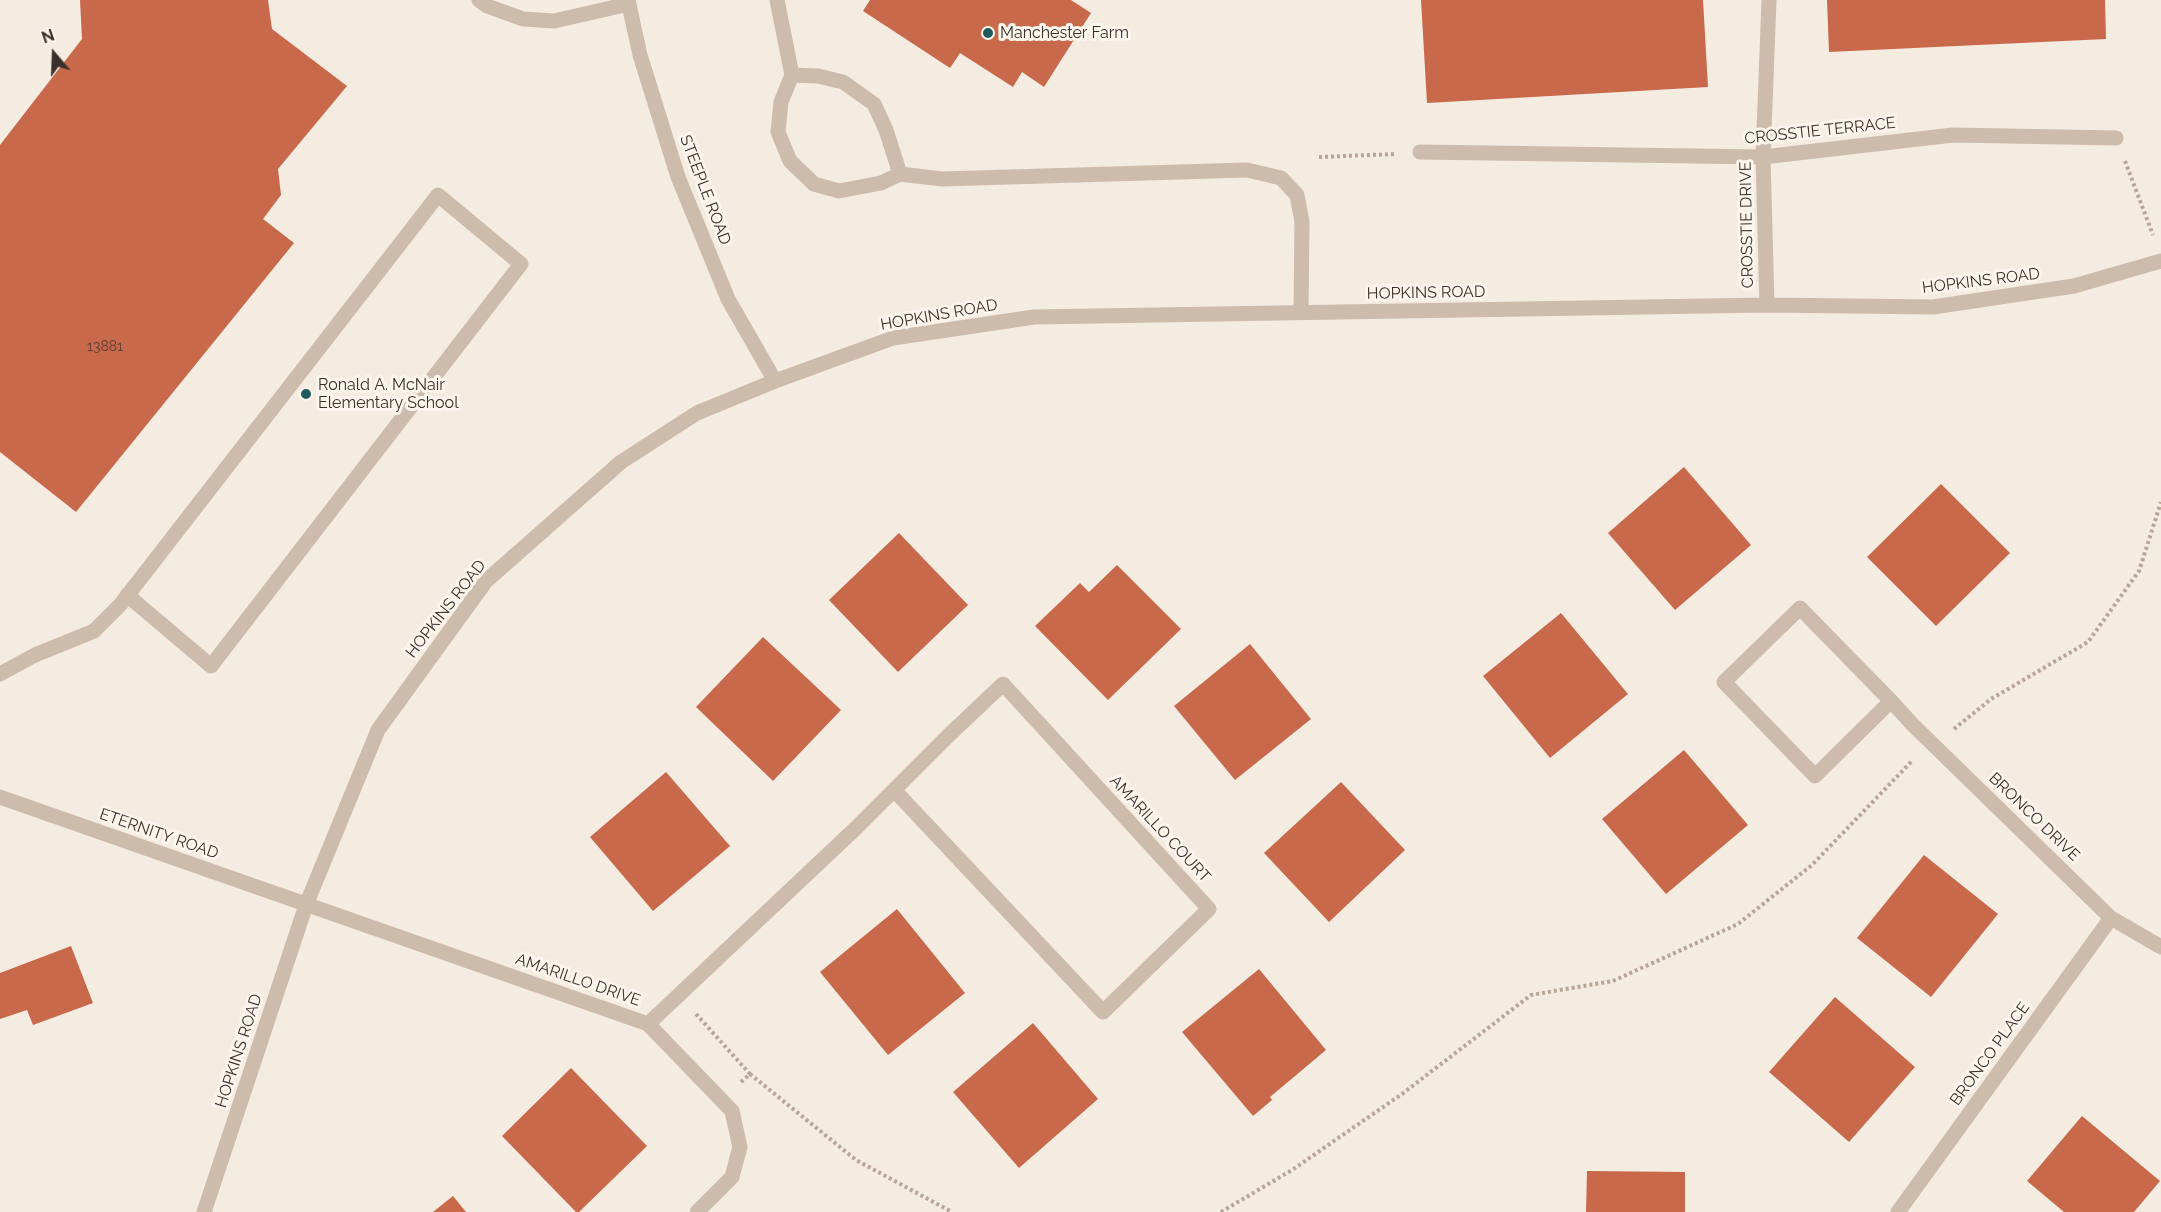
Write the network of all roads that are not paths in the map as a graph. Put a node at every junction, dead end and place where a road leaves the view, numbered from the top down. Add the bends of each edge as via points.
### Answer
1 (479, 0) edge
2 (777, 0) edge
3 (1769, 0) edge
4 (628, 2) edge
5 (792, 75) junction
6 (2116, 138) road end
7 (1420, 152) road end
8 (1763, 157) junction
9 (900, 174) junction
10 (2161, 261) edge
11 (1767, 305) junction
12 (1301, 312) junction
13 (776, 381) junction
14 (127, 595) junction
15 (0, 674) edge
16 (1891, 701) junction
17 (894, 790) junction
18 (0, 797) edge
19 (306, 905) junction
20 (2111, 918) junction
21 (2161, 947) edge
22 (648, 1024) junction
23 (204, 1212) edge
24 (697, 1212) edge
25 (1898, 1212) edge

1 - 4 street via 524,19 554,21
2 - 5 street
3 - 8 street, CROSSTIE DRIVE
4 - 13 street, STEEPLE ROAD via 640,55 678,177 728,300
5 - 9 street via 843,82 874,104
5 - 9 street via 781,102 778,132 790,161 814,184 839,191 881,183
6 - 8 street, CROSSTIE TERRACE via 1953,135
7 - 8 street, CROSSTIE TERRACE
8 - 11 street, CROSSTIE DRIVE
9 - 12 street via 942,179 1247,171 1281,178 1298,195 1302,222
10 - 11 street, HOPKINS ROAD via 2074,286 1933,307
11 - 12 street, HOPKINS ROAD
12 - 13 street, HOPKINS ROAD via 1034,317 893,338
13 - 19 street, HOPKINS ROAD via 697,413 621,462 486,581 378,730
14 - 14 street via 211,666 521,264 438,195
14 - 15 street via 94,631
16 - 16 street, BRONCO DRIVE via 1800,608 1724,682 1815,776
16 - 20 street, BRONCO DRIVE
17 - 17 street, AMARILLO COURT via 1003,684 1209,909 1103,1012
17 - 22 street, AMARILLO COURT
18 - 19 street, ETERNITY ROAD
19 - 22 street, AMARILLO DRIVE
19 - 23 street, HOPKINS ROAD
20 - 21 street, BRONCO DRIVE
20 - 25 street, BRONCO PLACE
22 - 24 street, AMARILLO DRIVE via 732,1111 740,1148 732,1177

